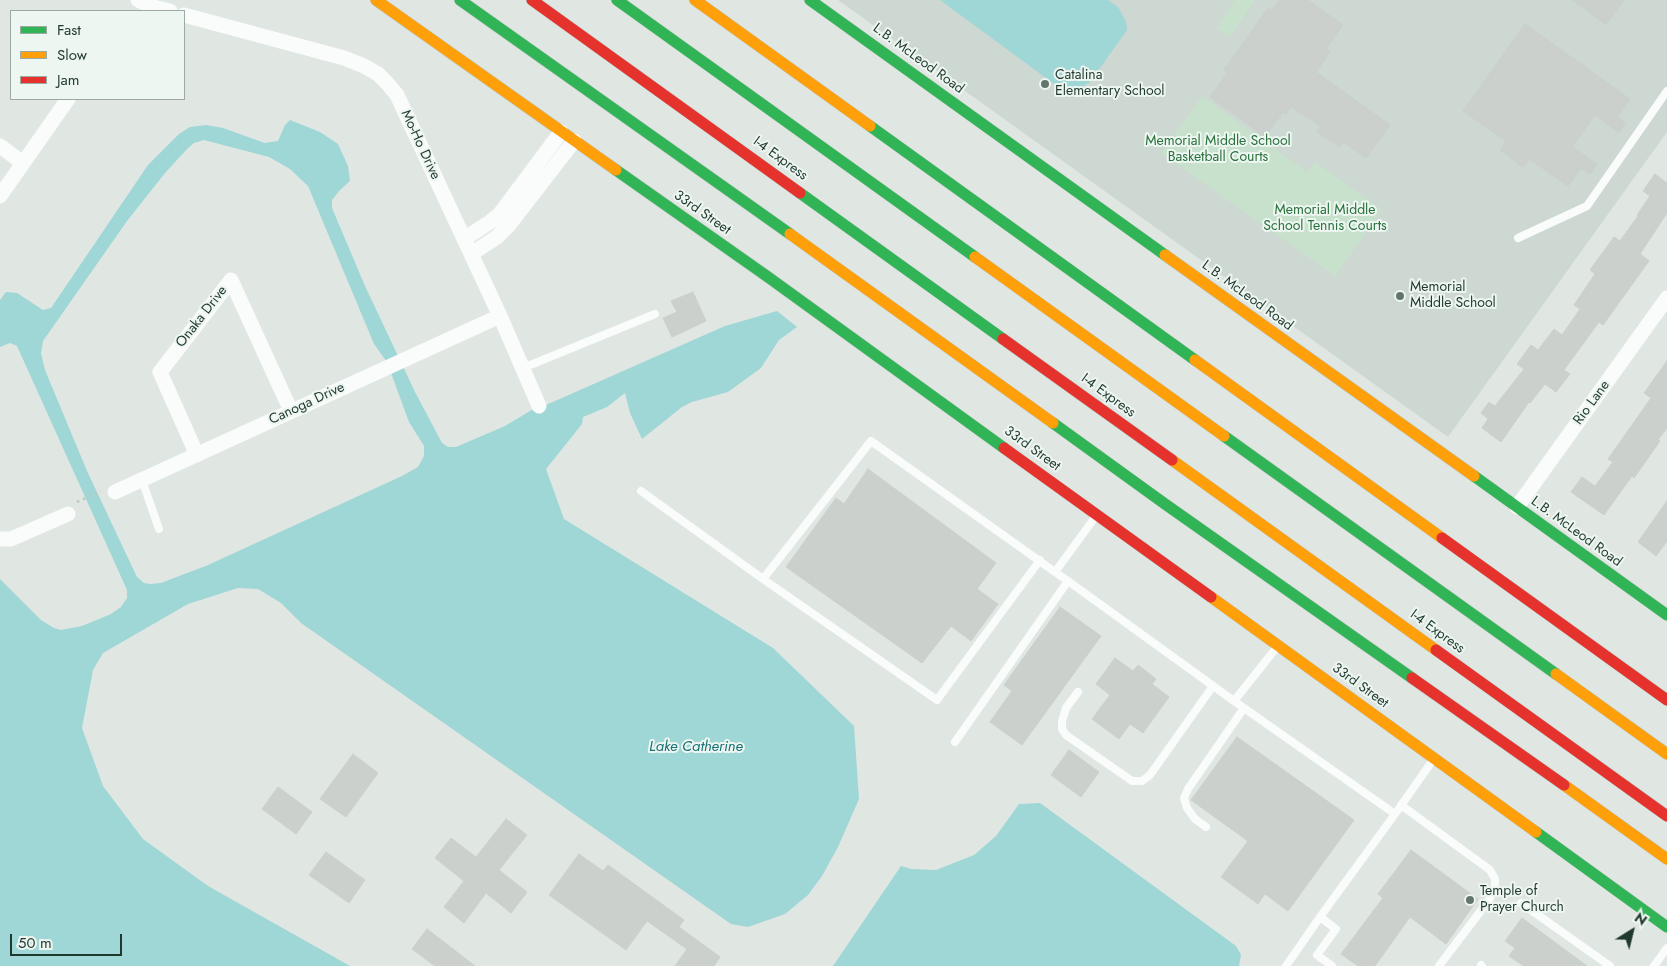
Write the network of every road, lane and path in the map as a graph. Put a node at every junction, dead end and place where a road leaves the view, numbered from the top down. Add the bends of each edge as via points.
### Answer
1 (138, 0) edge
2 (376, 0) edge
3 (460, 0) edge
4 (532, 0) edge
5 (617, 0) edge
6 (695, 0) edge
7 (810, 0) edge
8 (166, 10) edge
9 (185, 15) edge
10 (1667, 91) edge
11 (67, 100) edge
12 (568, 137) junction
13 (0, 146) edge
14 (23, 162) junction
15 (0, 196) edge
16 (1518, 238) dead end
17 (464, 239) junction
18 (471, 254) junction
19 (1667, 298) edge
20 (655, 314) dead end
21 (500, 316) junction
22 (523, 368) junction
23 (539, 406) dead end
24 (291, 411) junction
25 (197, 455) junction
26 (142, 480) junction
27 (641, 491) dead end
28 (108, 492) joint
29 (82, 500) dead end
30 (1516, 508) junction
31 (68, 514) dead end
32 (1097, 515) junction
33 (159, 530) dead end
34 (0, 538) edge
35 (1040, 560) junction
36 (1488, 570) junction
37 (1055, 572) junction
38 (763, 579) junction
39 (1068, 581) junction
40 (1667, 615) edge
41 (1278, 645) junction
42 (1659, 680) dead end
43 (1214, 686) junction
44 (1078, 692) dead end
45 (1667, 700) edge
46 (1234, 701) junction
47 (1244, 708) junction
48 (955, 742) dead end
49 (1667, 754) edge
50 (1434, 758) junction
51 (1401, 805) junction
52 (1395, 814) junction
53 (1667, 816) edge
54 (1206, 827) dead end
55 (1667, 858) edge
56 (1521, 903) dead end
57 (1320, 917) junction
58 (1667, 926) edge
59 (1667, 948) edge
60 (1286, 966) edge
61 (1332, 966) edge
62 (1439, 966) edge
63 (1610, 966) edge
64 (1654, 966) edge

1 - 8 street
2 - 12 main road, 33rd Street
3 - 55 main road
4 - 53 main road, I-4 Express
5 - 49 main road
6 - 36 main road
7 - 30 main road, L.B. McLeod Road
9 - 17 street, Mo-Ho Drive via 344,58 378,74 396,95
10 - 16 lane via 1587,206
11 - 14 street
12 - 17 street via 499,215
12 - 18 street via 509,225
12 - 32 main road, 33rd Street
13 - 14 street
14 - 15 street
17 - 18 street, Mo-Ho Drive
18 - 21 street, Mo-Ho Drive
19 - 30 street, Rio Lane
20 - 22 lane
21 - 22 street, Mo-Ho Drive
21 - 24 street, Canoga Drive
22 - 23 street, Mo-Ho Drive
24 - 25 street, Canoga Drive
24 - 25 street, Onaka Drive via 231,280 160,372
25 - 26 street, Canoga Drive
26 - 28 street, Canoga Drive
26 - 33 lane
27 - 38 lane
28 - 29 path
30 - 40 main road, L.B. McLeod Road
31 - 34 street via 11,539
32 - 37 lane
32 - 41 main road, 33rd Street
35 - 37 lane
35 - 38 lane via 871,441
35 - 38 lane via 937,700
36 - 42 main road
36 - 45 main road
37 - 39 lane
39 - 43 lane
39 - 48 lane
41 - 46 lane
41 - 50 main road, 33rd Street
43 - 44 lane via 1150,775 1142,781 1132,781 1062,730 1066,708
43 - 46 lane
46 - 47 lane
47 - 52 lane
47 - 54 lane via 1184,798 1195,819
50 - 51 lane
50 - 58 main road, 33rd Street
51 - 52 lane
51 - 62 lane via 1490,870 1494,879 1495,887 1489,900
52 - 57 lane
56 - 63 lane
57 - 60 lane
57 - 61 lane via 1336,929 1317,955
59 - 64 lane

